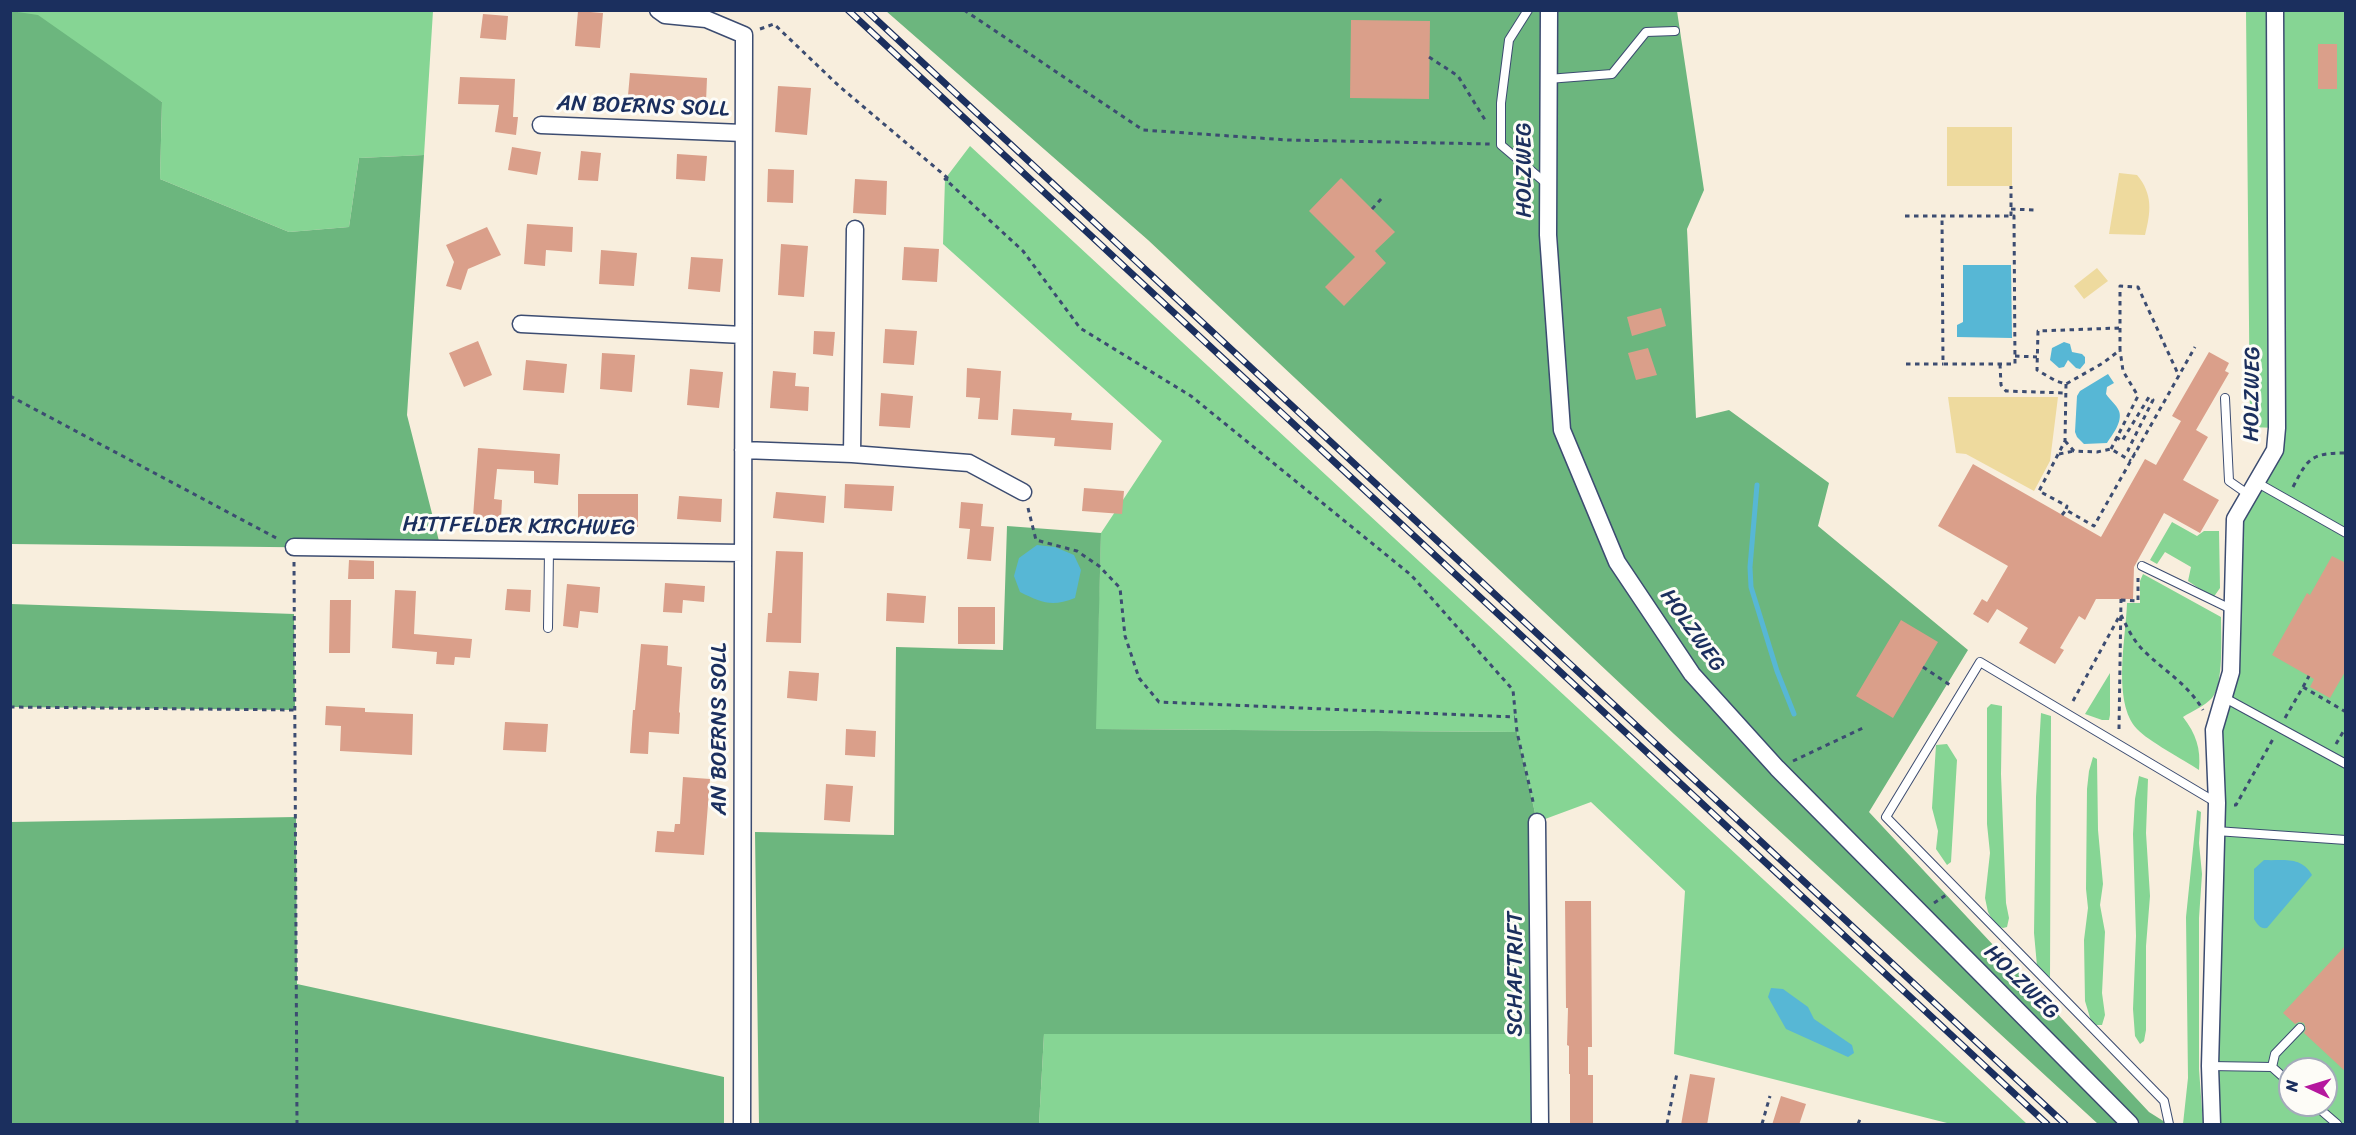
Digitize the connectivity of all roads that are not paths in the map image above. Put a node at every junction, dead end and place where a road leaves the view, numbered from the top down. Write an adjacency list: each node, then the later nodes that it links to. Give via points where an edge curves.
1 (658, 10): 8 (street, AN BOERNS SOLL, via 665,15 706,19 744,35)
2 (1528, 10): 9 (lane, via 1509,40 1501,103 1501,145)
3 (1549, 10): 6 (street, HOLZWEG)
4 (2275, 10): 16 (street, HOLZWEG, via 2276,450)
5 (1675, 31): 6 (lane, via 1646,32 1612,74)
6 (1548, 79): 9 (street, HOLZWEG)
7 (541, 125): 8 (street, AN BOERNS SOLL)
8 (744, 134): 12 (street, AN BOERNS SOLL)
9 (1547, 184): 37 (street, HOLZWEG, via 1562,430 1617,562 1692,674 1778,768)
10 (855, 229): 15 (street)
11 (521, 324): 12 (street)
12 (743, 334): 14 (street, AN BOERNS SOLL)
13 (2225, 398): 16 (lane, via 2229,481)
14 (743, 450): 15 (street); 21 (street, AN BOERNS SOLL)
15 (852, 454): 17 (street, via 969,464)
16 (2253, 489): 18 (lane, via 2287,499); 23 (street, HOLZWEG, via 2235,519)
17 (1023, 492)
18 (2346, 532)
19 (294, 547): 20 (street, HITTFELDER KIRCHWEG)
20 (549, 550): 21 (street, HITTFELDER KIRCHWEG); 24 (lane)
21 (743, 553): 35 (street, AN BOERNS SOLL)
22 (2142, 566): 23 (lane)
23 (2233, 610): 25 (street, HOLZWEG, via 2232,672)
24 (548, 627)
25 (2225, 698): 26 (lane); 27 (street, HOLZWEG, via 2214,730)
26 (2346, 764)
27 (2217, 803): 29 (street, HOLZWEG); 38 (lane, via 1980,662 1886,816 2164,1101)
28 (1537, 822): 36 (street, SCHAFTRIFT)
29 (2216, 831): 30 (lane); 32 (street, HOLZWEG)
30 (2346, 840)
31 (2300, 1028): 33 (lane, via 2276,1054)
32 (2210, 1066): 33 (lane); 39 (street, HOLZWEG)
33 (2272, 1066): 34 (lane)
34 (2278, 1072)
35 (742, 1125)
36 (1540, 1125)
37 (2130, 1125)
38 (2169, 1125)
39 (2212, 1125)

